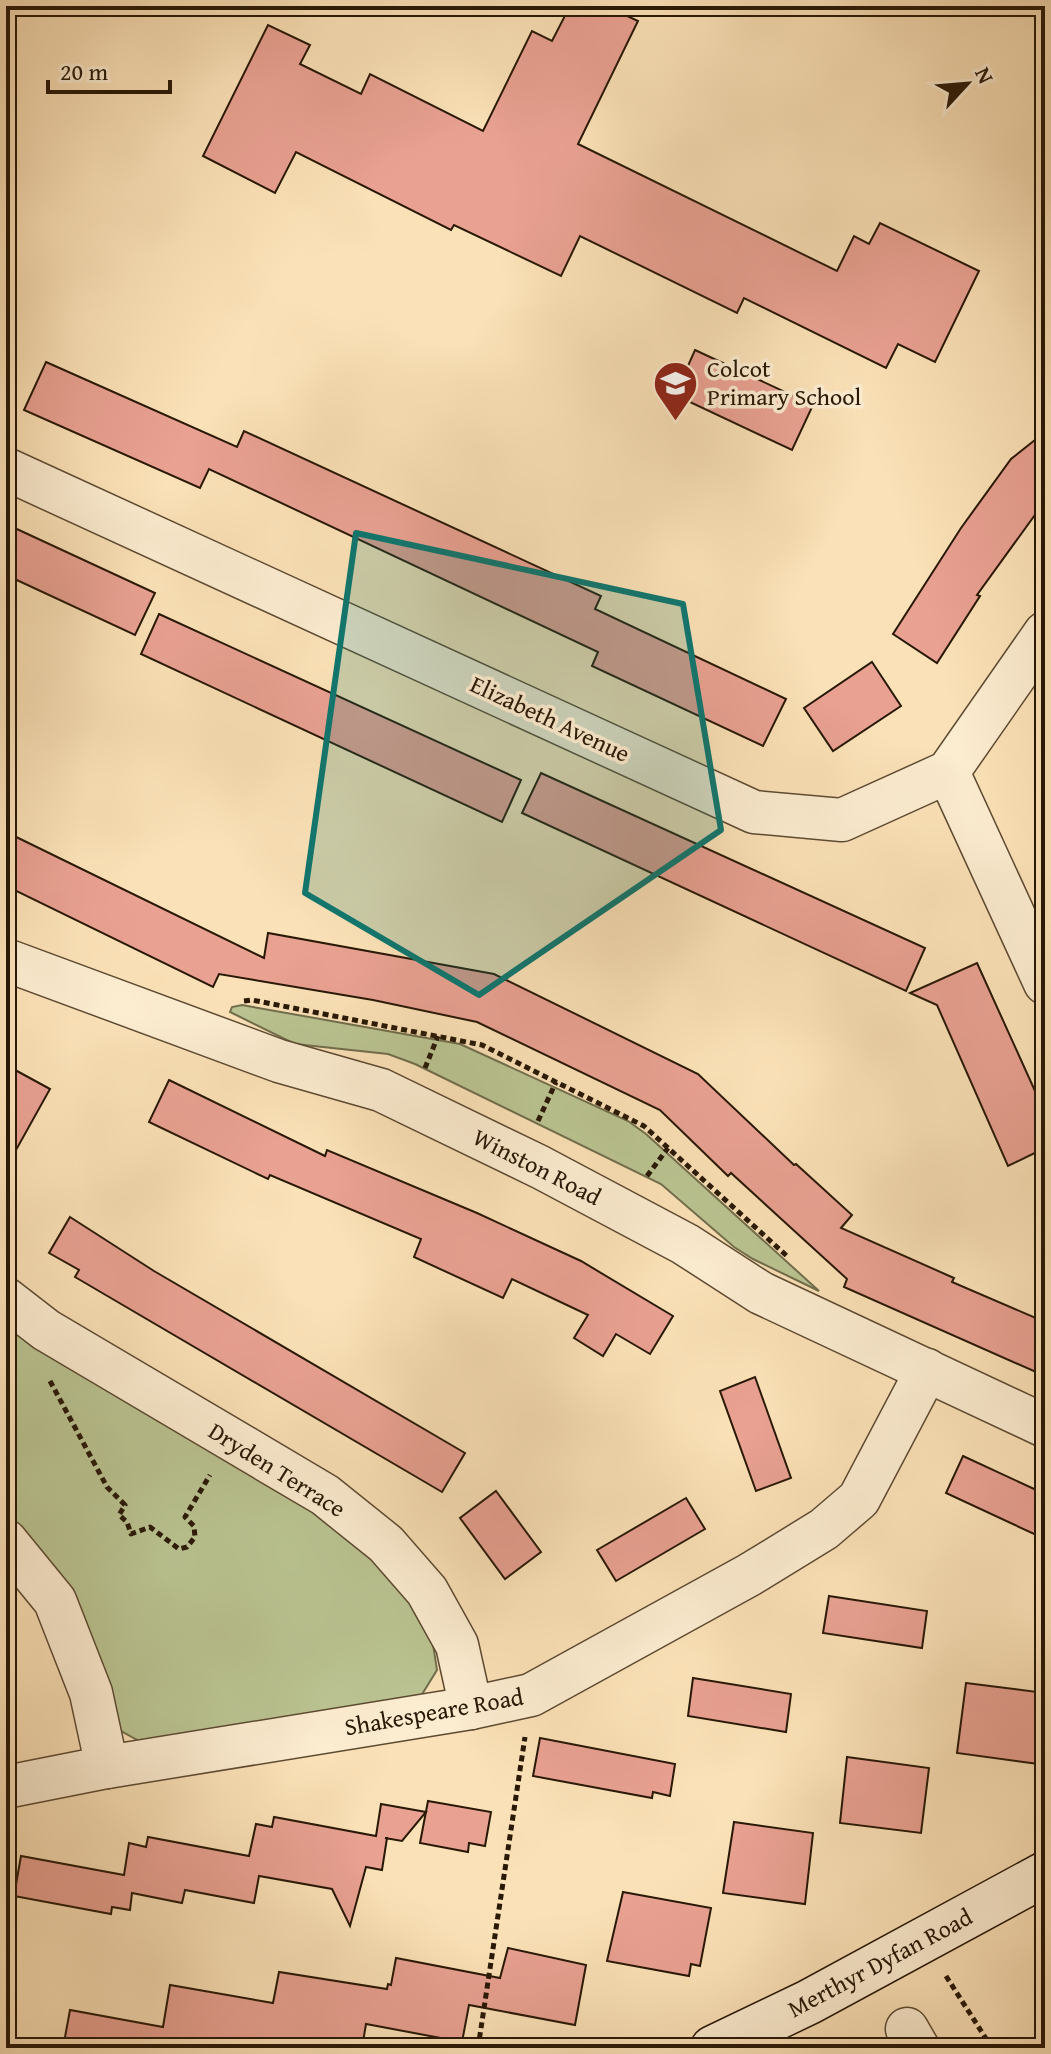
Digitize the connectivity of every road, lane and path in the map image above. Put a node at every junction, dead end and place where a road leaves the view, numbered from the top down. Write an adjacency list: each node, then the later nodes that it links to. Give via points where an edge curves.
1 (6, 469): 3 (street, Elizabeth Avenue, via 754,812 842,820)
2 (1045, 633): 3 (street)
3 (948, 772): 5 (street)
4 (6, 960): 6 (street, Winston Road)
5 (1045, 983)
6 (197, 1030): 7 (path, via 228,1004 252,1000 482,1045 644,1126); 10 (street, Winston Road, via 279,1061 381,1090 685,1244 761,1293)
7 (792, 1261)
8 (6, 1299): 9 (street, Dryden Terrace)
9 (46, 1330): 12 (street, Dryden Terrace); 12 (path, via 32,1351 107,1487 125,1505 119,1515 131,1534 150,1527 179,1549 187,1547 195,1537 194,1526 185,1517)
10 (927, 1370): 11 (street, Winston Road); 14 (street, Shakespeare Road, via 859,1499 824,1529)
11 (1045, 1426)
12 (230, 1439): 15 (street, Dryden Terrace, via 325,1495 386,1544 427,1591 457,1645)
13 (6, 1541): 16 (street, via 55,1601 91,1693)
14 (531, 1695): 15 (street, Shakespeare Road); 20 (path)
15 (471, 1708): 16 (street, Shakespeare Road)
16 (107, 1767): 17 (street, Shakespeare Road)
17 (6, 1787)
18 (1045, 1874): 19 (street, Merthyr Dyfan Road)
19 (924, 1941): 21 (street, Merthyr Dyfan Road); 22 (path)
20 (478, 2048)
21 (713, 2048)
22 (992, 2048)

